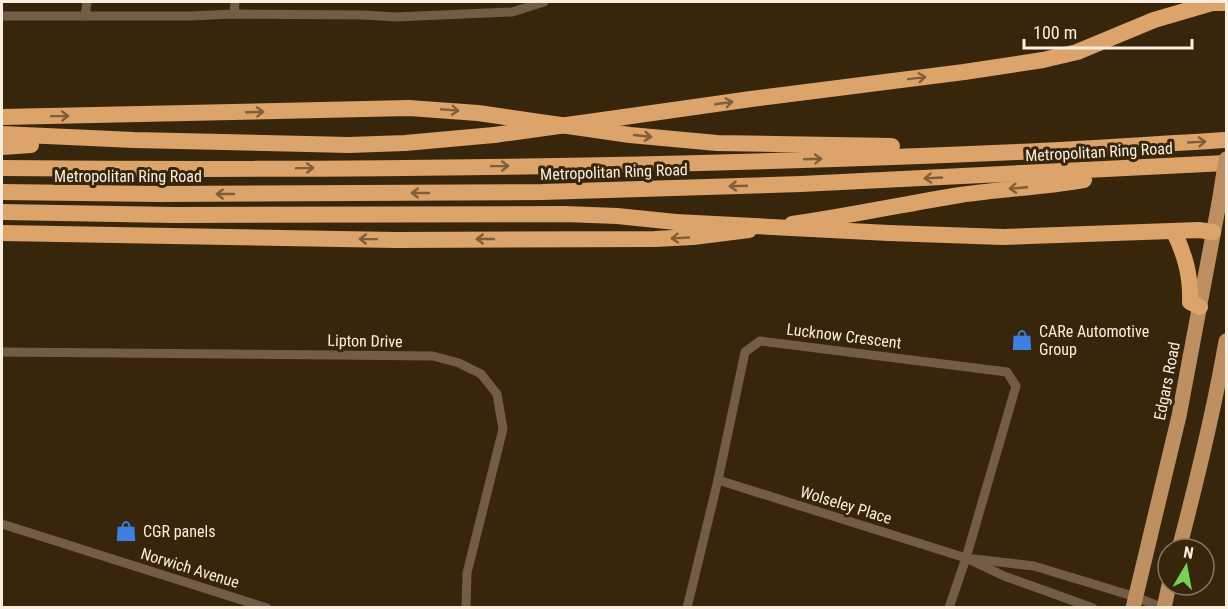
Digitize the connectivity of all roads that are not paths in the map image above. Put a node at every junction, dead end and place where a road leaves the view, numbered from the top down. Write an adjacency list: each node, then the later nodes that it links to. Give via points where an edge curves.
1 (87, 2): 8 (street)
2 (235, 2): 6 (street)
3 (544, 2): 6 (street, via 512,12 408,16)
4 (1183, 2): 9 (highway)
5 (1227, 3): 9 (highway, via 1212,3)
6 (234, 14): 8 (street)
7 (2, 16): 8 (street)
8 (85, 16)
9 (1154, 20): 12 (highway, one-way to 9, bridge, via 349,145 494,135 1043,60 1077,52)
10 (2, 117): 15 (highway, one-way to 15, via 409,108 717,143)
11 (2, 134): 12 (highway)
12 (134, 140): 14 (highway)
13 (1227, 140): 15 (highway, Metropolitan Ring Road, one-way to 13)
14 (2, 147)
15 (1017, 152): 18 (highway, Metropolitan Ring Road, one-way to 15, via 544,166)
16 (1227, 161): 17 (highway, Metropolitan Ring Road); 25 (main road, Edgars Road, bridge, via 1219,203)
17 (1159, 167): 19 (highway, Metropolitan Ring Road, one-way to 19, via 542,192); 24 (highway, one-way to 24, via 891,206 822,220 655,240)
18 (2, 168)
19 (2, 192)
20 (2, 212): 21 (highway, via 564,214)
21 (676, 222): 22 (highway); 23 (highway, bridge, via 1003,237)
22 (2, 224)
23 (1174, 232): 25 (highway, via 1201,230); 26 (highway, via 1189,275 1190,302)
24 (2, 233)
25 (1220, 234): 26 (main road, Edgars Road)
26 (1200, 307): 33 (main road, Edgars Road, via 1179,416)
27 (1227, 341): 31 (main road)
28 (2, 352): 35 (street, Lipton Drive, via 433,357 459,363 481,374 497,394 503,429 467,573)
29 (718, 480): 32 (street, Wolseley Place); 32 (street, Lucknow Crescent, via 745,352 760,341 1007,372 1016,386); 36 (street, Lucknow Crescent)
30 (2, 524): 34 (street, Norwich Avenue)
31 (1182, 537)
32 (966, 558): 33 (street, Wolseley Place, via 1034,566); 37 (street); 38 (street, Wolseley Place)
33 (1134, 602): 39 (street, Wolseley Place)
34 (267, 608)
35 (466, 608)
36 (687, 608)
37 (949, 608)
38 (1093, 608)
39 (1163, 608)

